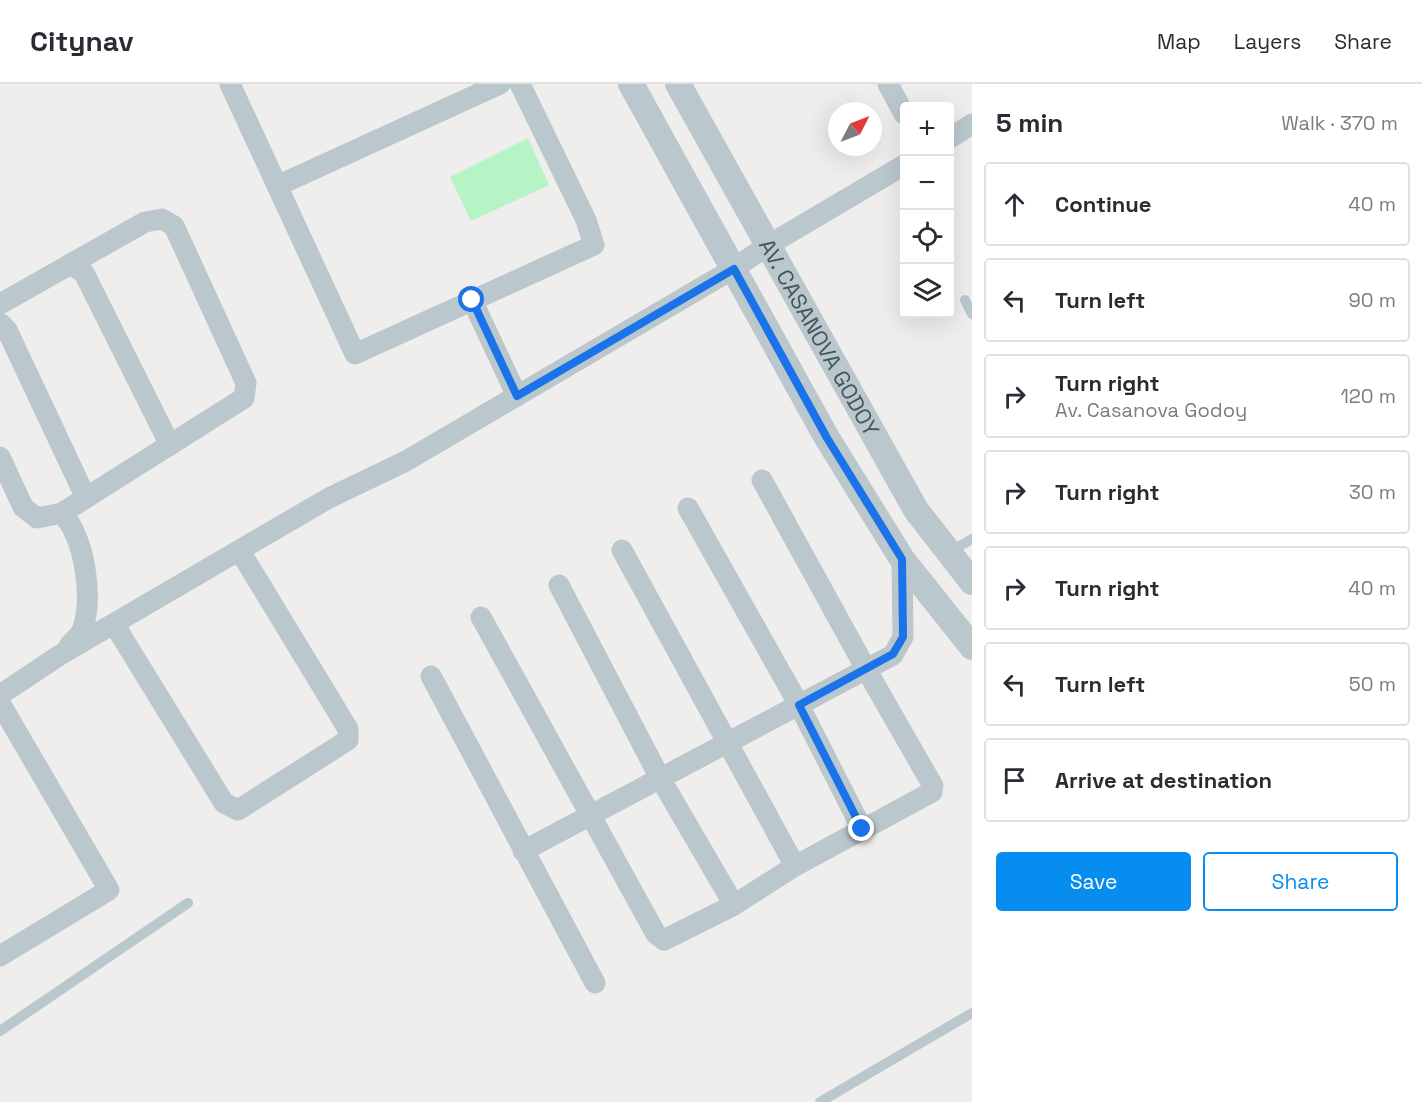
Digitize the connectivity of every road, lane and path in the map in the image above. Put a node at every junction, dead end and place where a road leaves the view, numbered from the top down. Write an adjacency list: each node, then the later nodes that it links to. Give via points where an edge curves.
1 (230, 84): 11 (street)
2 (500, 84): 11 (street)
3 (520, 84): 15 (street, via 586,220 594,245)
4 (631, 84): 14 (street, AV. CASANOVA GODOY)
5 (678, 84): 12 (street, AV. CASANOVA GODOY)
6 (888, 84): 7 (street)
7 (900, 106)
8 (972, 124): 9 (street)
9 (954, 135)
10 (900, 167): 12 (street)
11 (277, 186): 15 (street, via 355,354)
12 (767, 246): 14 (street); 30 (street, AV. CASANOVA GODOY, via 916,510)
13 (70, 264): 17 (street); 21 (street, via 84,273); 21 (street, via 145,222 162,219 174,226 246,383 244,398)
14 (734, 269): 20 (street); 31 (street, AV. CASANOVA GODOY, via 827,438)
15 (472, 300): 20 (street)
16 (964, 300): 18 (lane)
17 (0, 304)
18 (972, 314)
19 (0, 323): 24 (street, via 7,330)
20 (517, 396): 29 (street)
21 (170, 445): 24 (street)
22 (0, 457): 26 (street, via 23,507 37,518)
23 (762, 480): 38 (street)
24 (86, 498): 26 (street)
25 (688, 508): 42 (street)
26 (62, 513): 37 (street, via 71,523 89,598 82,630)
27 (972, 539): 30 (lane)
28 (622, 550): 43 (street)
29 (238, 551): 35 (street); 35 (street, via 349,735 348,740 238,810 224,803)
30 (949, 552): 32 (street, AV. CASANOVA GODOY)
31 (902, 559): 36 (street, AV. CASANOVA GODOY); 38 (street, via 903,637 893,654)
32 (972, 582)
33 (559, 585): 44 (street)
34 (482, 617): 45 (street)
35 (114, 624): 37 (street)
36 (972, 647)
37 (60, 655): 40 (street)
38 (866, 669): 42 (street); 46 (street, via 933,786 932,792)
39 (431, 676): 47 (street)
40 (0, 695)
41 (0, 703): 51 (street, via 109,890)
42 (799, 705): 43 (street); 46 (street)
43 (727, 743): 44 (street); 48 (street)
44 (660, 778): 45 (street); 50 (street)
45 (591, 814): 47 (street); 50 (street, via 660,938 664,940)
46 (862, 829): 48 (street)
47 (524, 851): 52 (street)
48 (795, 866): 50 (street)
49 (188, 903): 54 (lane)
50 (734, 905)
51 (0, 956)
52 (595, 983)
53 (972, 1013): 55 (lane)
54 (0, 1031)
55 (820, 1102)

